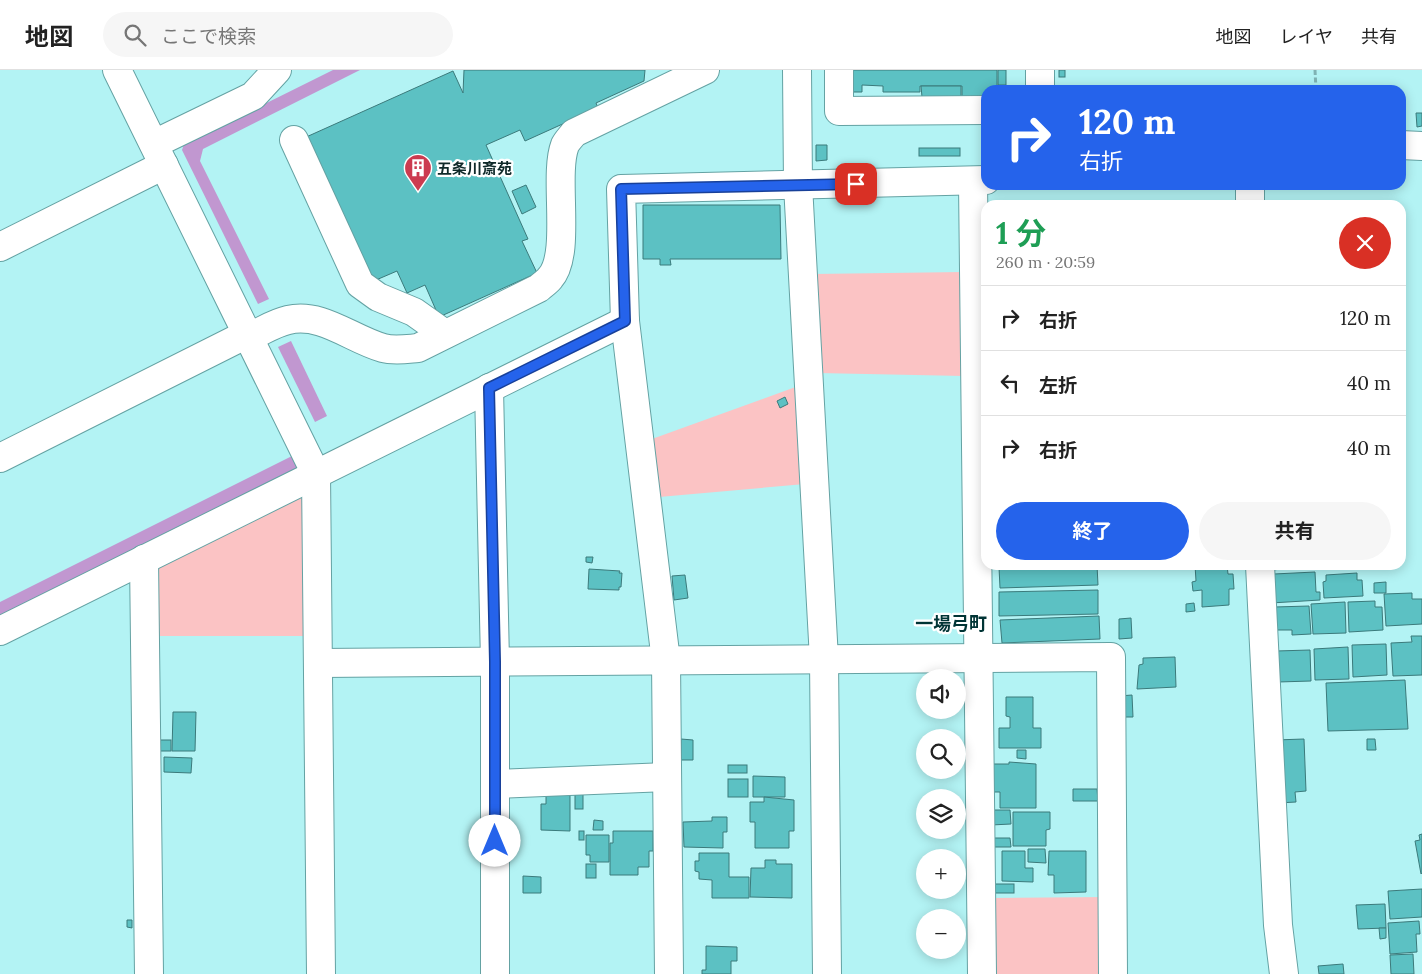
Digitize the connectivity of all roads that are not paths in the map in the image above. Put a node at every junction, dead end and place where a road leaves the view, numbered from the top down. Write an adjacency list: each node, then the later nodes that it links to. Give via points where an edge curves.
1 (117, 70): 13 (street)
2 (277, 70): 13 (street, via 253,96)
3 (705, 70): 7 (street)
4 (797, 70): 15 (street)
5 (838, 70): 9 (street, via 839,111)
6 (1040, 70): 8 (street)
7 (675, 77): 18 (street, via 574,133 565,145 558,263 552,277 539,288)
8 (1040, 85)
9 (981, 110)
10 (294, 140): 18 (street, via 360,284 378,297 414,312)
11 (1406, 144): 12 (street)
12 (1422, 146)
13 (159, 155): 16 (street); 19 (street)
14 (980, 181): 15 (street); 26 (street)
15 (798, 185): 17 (street, via 621,189); 27 (street)
16 (0, 247)
17 (625, 321): 20 (street); 28 (street)
18 (445, 334): 19 (street, via 418,348 400,350 383,348 317,320 302,318 286,320)
19 (248, 336): 21 (street); 22 (street)
20 (489, 388): 22 (street); 29 (street)
21 (0, 458)
22 (316, 474): 23 (street); 30 (street)
23 (144, 559): 25 (street); 33 (street)
24 (1260, 570): 40 (street, via 1278,926)
25 (0, 631)
26 (979, 658): 27 (street); 38 (street); 39 (street, via 1111,657)
27 (824, 659): 28 (street); 37 (street)
28 (666, 661): 29 (street); 31 (street)
29 (495, 662): 30 (street); 32 (street)
30 (319, 663): 34 (street)
31 (667, 777): 32 (street); 36 (street)
32 (495, 784): 35 (street)
33 (149, 974)
34 (322, 974)
35 (495, 974)
36 (669, 974)
37 (827, 974)
38 (982, 974)
39 (1113, 974)
40 (1284, 974)

